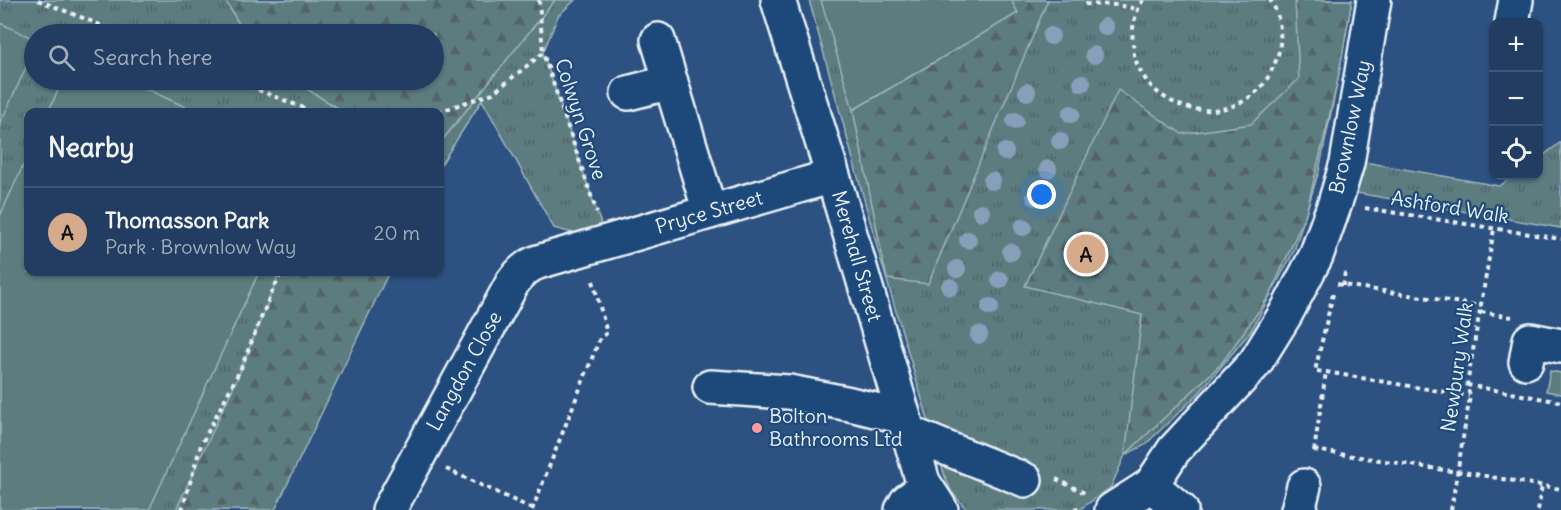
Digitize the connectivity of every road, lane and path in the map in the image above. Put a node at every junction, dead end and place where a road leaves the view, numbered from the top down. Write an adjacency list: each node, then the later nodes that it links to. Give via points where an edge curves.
1 (38, 0): 9 (path)
2 (539, 0): 11 (path)
3 (778, 0): 17 (street, Merehall Street)
4 (1143, 0): 8 (path)
5 (1270, 0): 8 (path, via 1280,27 1279,51 1270,74 1255,93 1234,106 1210,111 1185,108 1170,101 1146,80 1135,58 1132,33)
6 (1374, 0): 18 (street, Brownlow Way, via 1347,163)
7 (1085, 4): 8 (path)
8 (1137, 9)
9 (98, 24)
10 (658, 40): 12 (street)
11 (543, 53): 16 (path, Colwyn Grove, via 493,93); 22 (path, Colwyn Grove)
12 (670, 82): 14 (street); 19 (street)
13 (258, 90): 15 (path)
14 (628, 93)
15 (304, 108)
16 (444, 110)
17 (833, 176): 19 (street, Pryce Street); 32 (street, Merehall Street)
18 (1335, 203): 20 (path, Ashford Walk); 37 (street, Brownlow Way, via 1316,256 1255,363 1174,450)
19 (710, 212): 22 (street, Pryce Street)
20 (1494, 229): 21 (path, Ashford Walk); 24 (path, Newbury Walk)
21 (1561, 239)
22 (577, 244): 34 (street, Langdon Close, via 528,266 513,282); 43 (path, Colwyn Grove, via 607,333 600,338)
23 (280, 276): 44 (path, via 241,368 201,445)
24 (1481, 306): 27 (path, via 1336,284 1315,371); 28 (path, Newbury Walk)
25 (1561, 346): 26 (street, via 1530,340)
26 (1526, 362)
27 (1326, 372): 30 (path); 33 (path)
28 (1467, 385): 30 (path, Newbury Walk); 31 (path)
29 (710, 387): 32 (street, via 789,392 850,404)
30 (1470, 396): 35 (path, Newbury Walk)
31 (1561, 402)
32 (906, 425): 36 (street); 41 (street, Merehall Street, via 923,482)
33 (1314, 450): 35 (path); 40 (path)
34 (418, 456): 43 (path); 45 (street, Langdon Close)
35 (1457, 472): 38 (path); 49 (path, Newbury Walk)
36 (1025, 480): 42 (path, via 1057,479 1087,495)
37 (1151, 485): 42 (street); 48 (street)
38 (1542, 485): 39 (path); 50 (path)
39 (1561, 489)
40 (1301, 498)
41 (933, 499): 46 (street, via 907,501)
42 (1095, 504): 47 (path)
43 (533, 509)
44 (182, 510)
45 (389, 510)
46 (902, 510)
47 (1074, 510)
48 (1181, 510)
49 (1451, 510)
50 (1538, 510)

